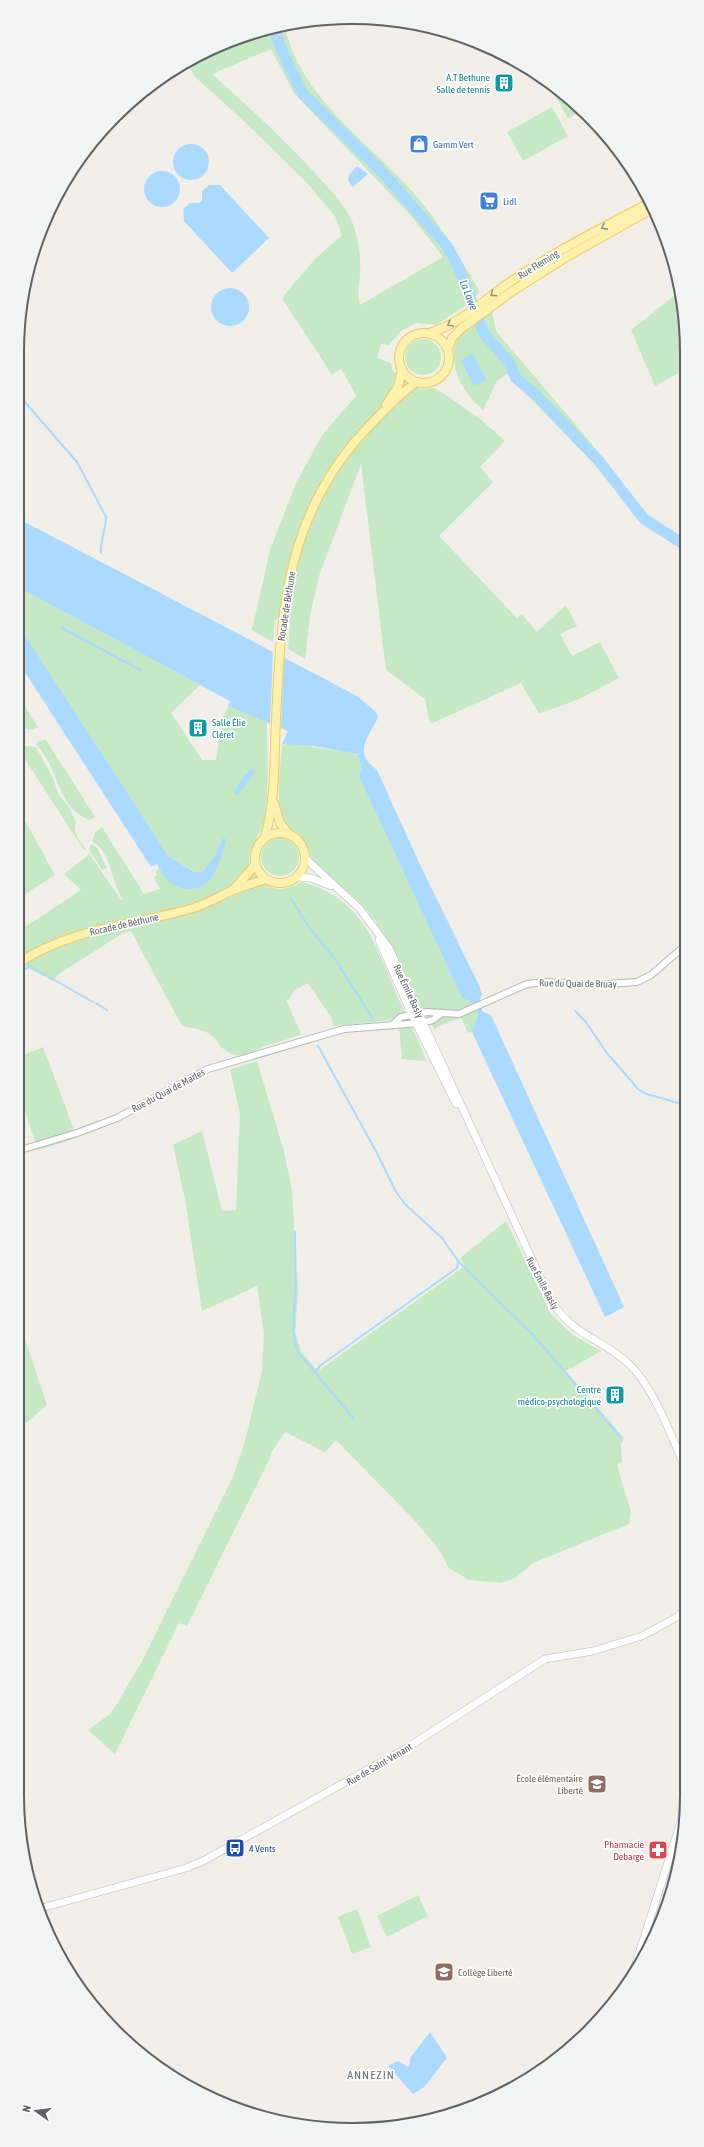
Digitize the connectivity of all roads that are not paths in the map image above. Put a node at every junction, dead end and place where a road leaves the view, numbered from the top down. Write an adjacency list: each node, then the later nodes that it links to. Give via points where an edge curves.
1 (645, 205): 3 (main road, Rue Fleming, one-way to 3, via 565,247 515,278)
2 (648, 211): 3 (main road, Rue Fleming)
3 (484, 306): 4 (main road, Rue Fleming)
4 (470, 316): 5 (main road, Rue Fleming, one-way to 5); 6 (main road, Rue Fleming, via 452,338)
5 (429, 333): 6 (main road, via 441,339); 7 (main road, via 418,333 405,342 399,354)
6 (448, 349): 8 (main road, via 449,361 443,375 429,383)
7 (402, 369): 8 (main road); 9 (main road, Rocade de Béthune, via 398,387)
8 (417, 382): 9 (main road, Rocade de Béthune)
9 (381, 414): 10 (main road, Rocade de Béthune, via 347,450 317,498 292,565 282,620)
10 (273, 800): 11 (main road, Rocade de Béthune, via 280,823); 12 (main road, Rocade de Béthune)
11 (288, 833): 12 (main road); 13 (main road, via 299,840)
12 (265, 837): 14 (main road, via 256,851)
13 (306, 859): 15 (main road); 17 (main road, Rue Émile Basly)
14 (256, 864): 16 (main road); 18 (main road, Rocade de Béthune)
15 (298, 877): 16 (main road, via 286,883); 17 (main road, via 318,880)
16 (266, 879): 18 (main road, Rocade de Béthune)
17 (337, 888): 19 (main road, Rue Émile Basly)
18 (232, 890): 21 (main road, Rocade de Béthune, via 206,904 113,925 65,940)
19 (372, 923): 23 (main road, Rue Émile Basly, via 391,970); 23 (main road, Rue Émile Basly, via 389,948)
20 (680, 950): 22 (street, Rue du Quai de Bruay, via 651,975 637,982 592,985 538,982 526,984 459,1014)
21 (24, 960)
22 (442, 1013): 23 (street, via 433,1020); 23 (street, Rue du Quai de Bruay, via 427,1012)
23 (418, 1019): 24 (street); 24 (street, via 401,1017); 25 (main road, Rue Émile Basly, via 456,1106); 25 (main road, Rue Émile Basly, via 433,1042)
24 (392, 1025): 26 (street, Rue du Quai de Marles, via 344,1029 208,1069 117,1118)
25 (470, 1128): 27 (main road, Rue Émile Basly, via 551,1302 571,1325 621,1357 638,1375 653,1397)
26 (24, 1149)
27 (680, 1458)
28 (680, 1615): 30 (main road, Rue de Saint-Venant, via 642,1636 593,1651 545,1660 405,1749 204,1861)
29 (678, 1832): 31 (main road)
30 (44, 1907)
31 (639, 1953)

